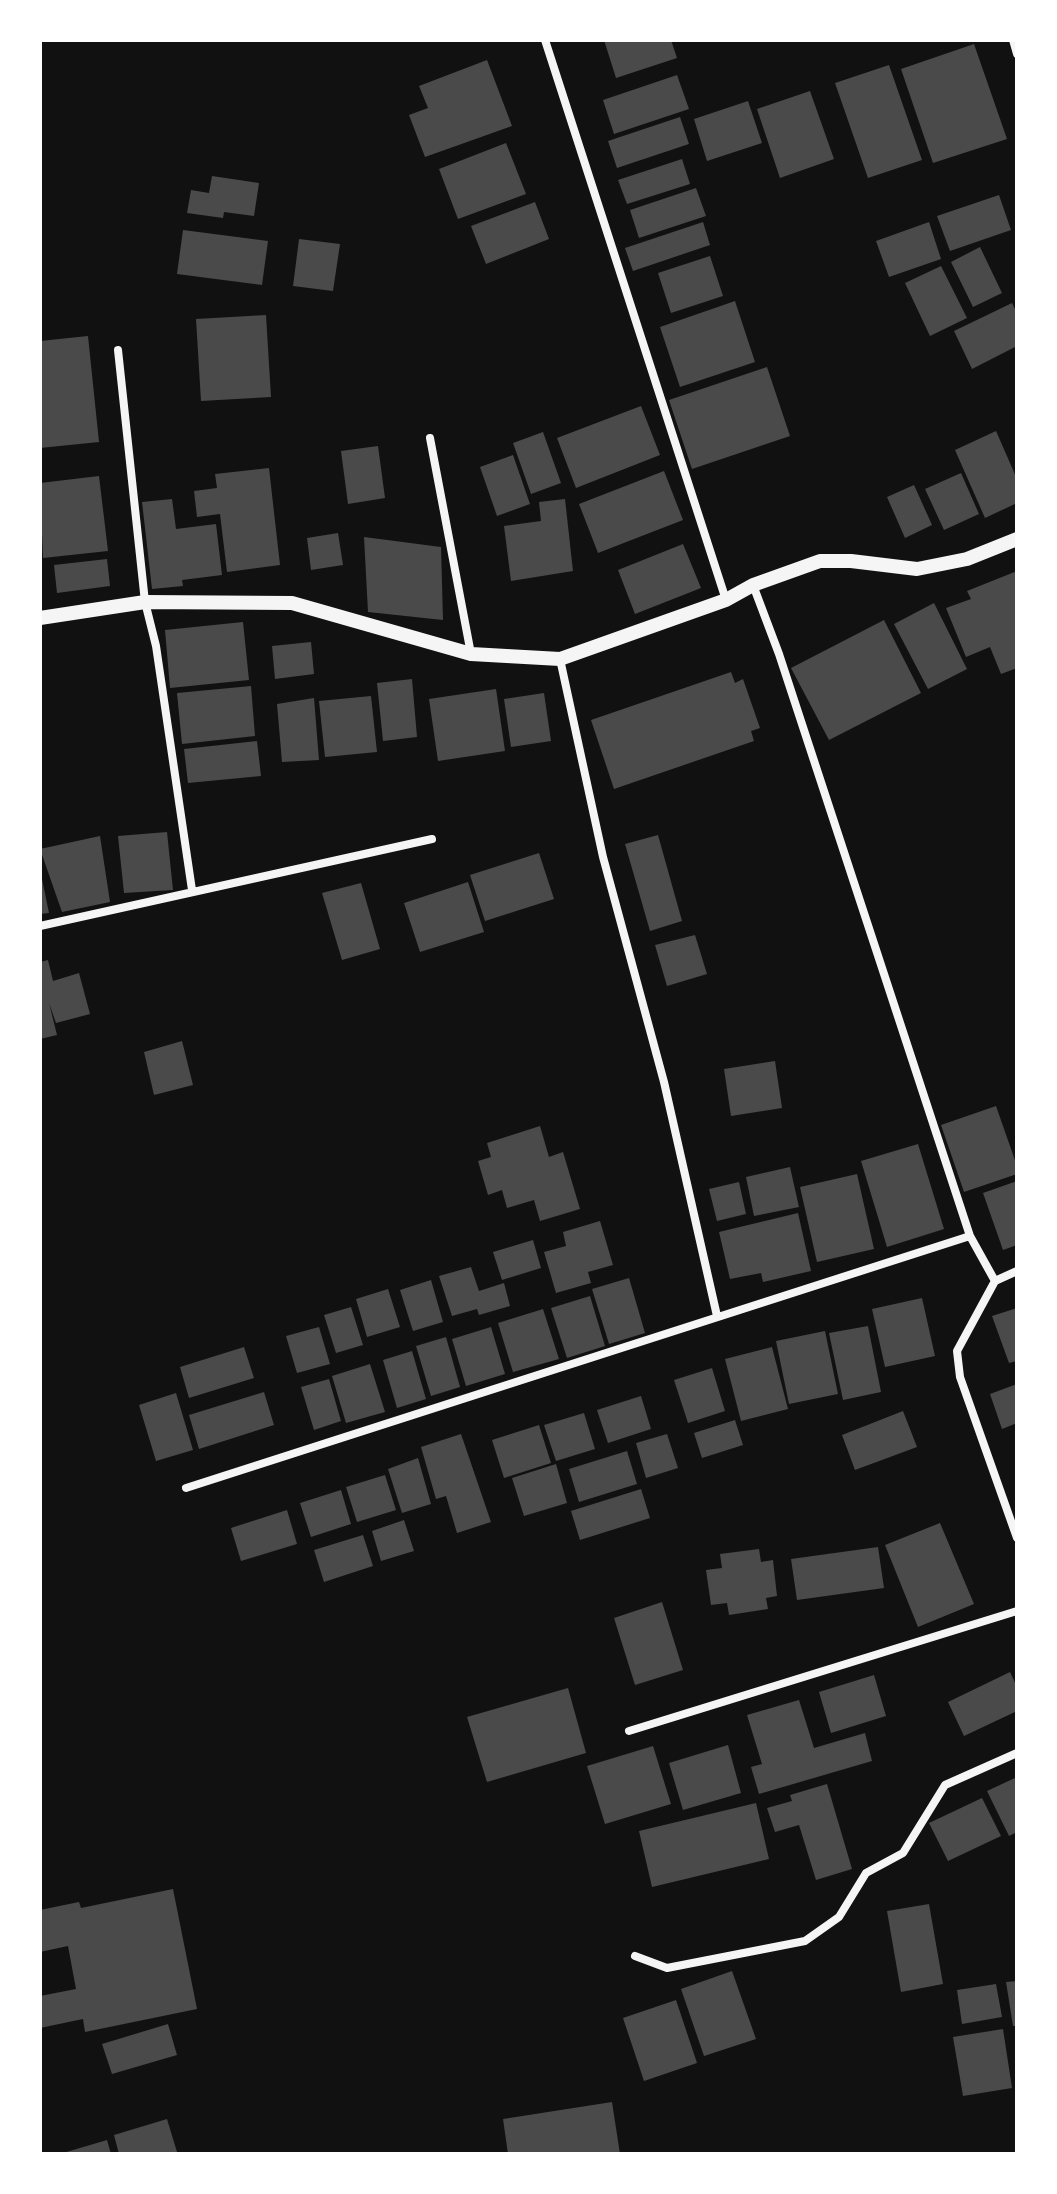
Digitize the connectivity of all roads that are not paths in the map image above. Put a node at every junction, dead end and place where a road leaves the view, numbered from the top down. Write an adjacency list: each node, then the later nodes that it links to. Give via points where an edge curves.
1 (545, 40): 8 (street)
2 (1013, 40): 3 (street)
3 (1017, 54)
4 (118, 350): 9 (street)
5 (430, 438): 11 (street)
6 (1017, 539): 7 (street, via 967,559 917,569 820,561)
7 (753, 585): 8 (street); 16 (street)
8 (726, 600): 12 (street)
9 (145, 602): 10 (street); 11 (street, via 292,603); 14 (street)
10 (40, 618)
11 (471, 654): 12 (street)
12 (560, 659): 19 (street, via 603,857 664,1082)
13 (432, 839): 14 (street)
14 (192, 890): 15 (street)
15 (40, 926)
16 (970, 1236): 18 (street); 19 (street)
17 (1017, 1271): 18 (street)
18 (995, 1281): 21 (street, via 957,1351 960,1377)
19 (717, 1316): 20 (street)
20 (186, 1488)
21 (1017, 1538)
22 (1017, 1611): 23 (street)
23 (629, 1731)
24 (1017, 1753): 25 (street, via 945,1785 903,1853 866,1873 839,1917 805,1941 667,1968)
25 (635, 1956)

